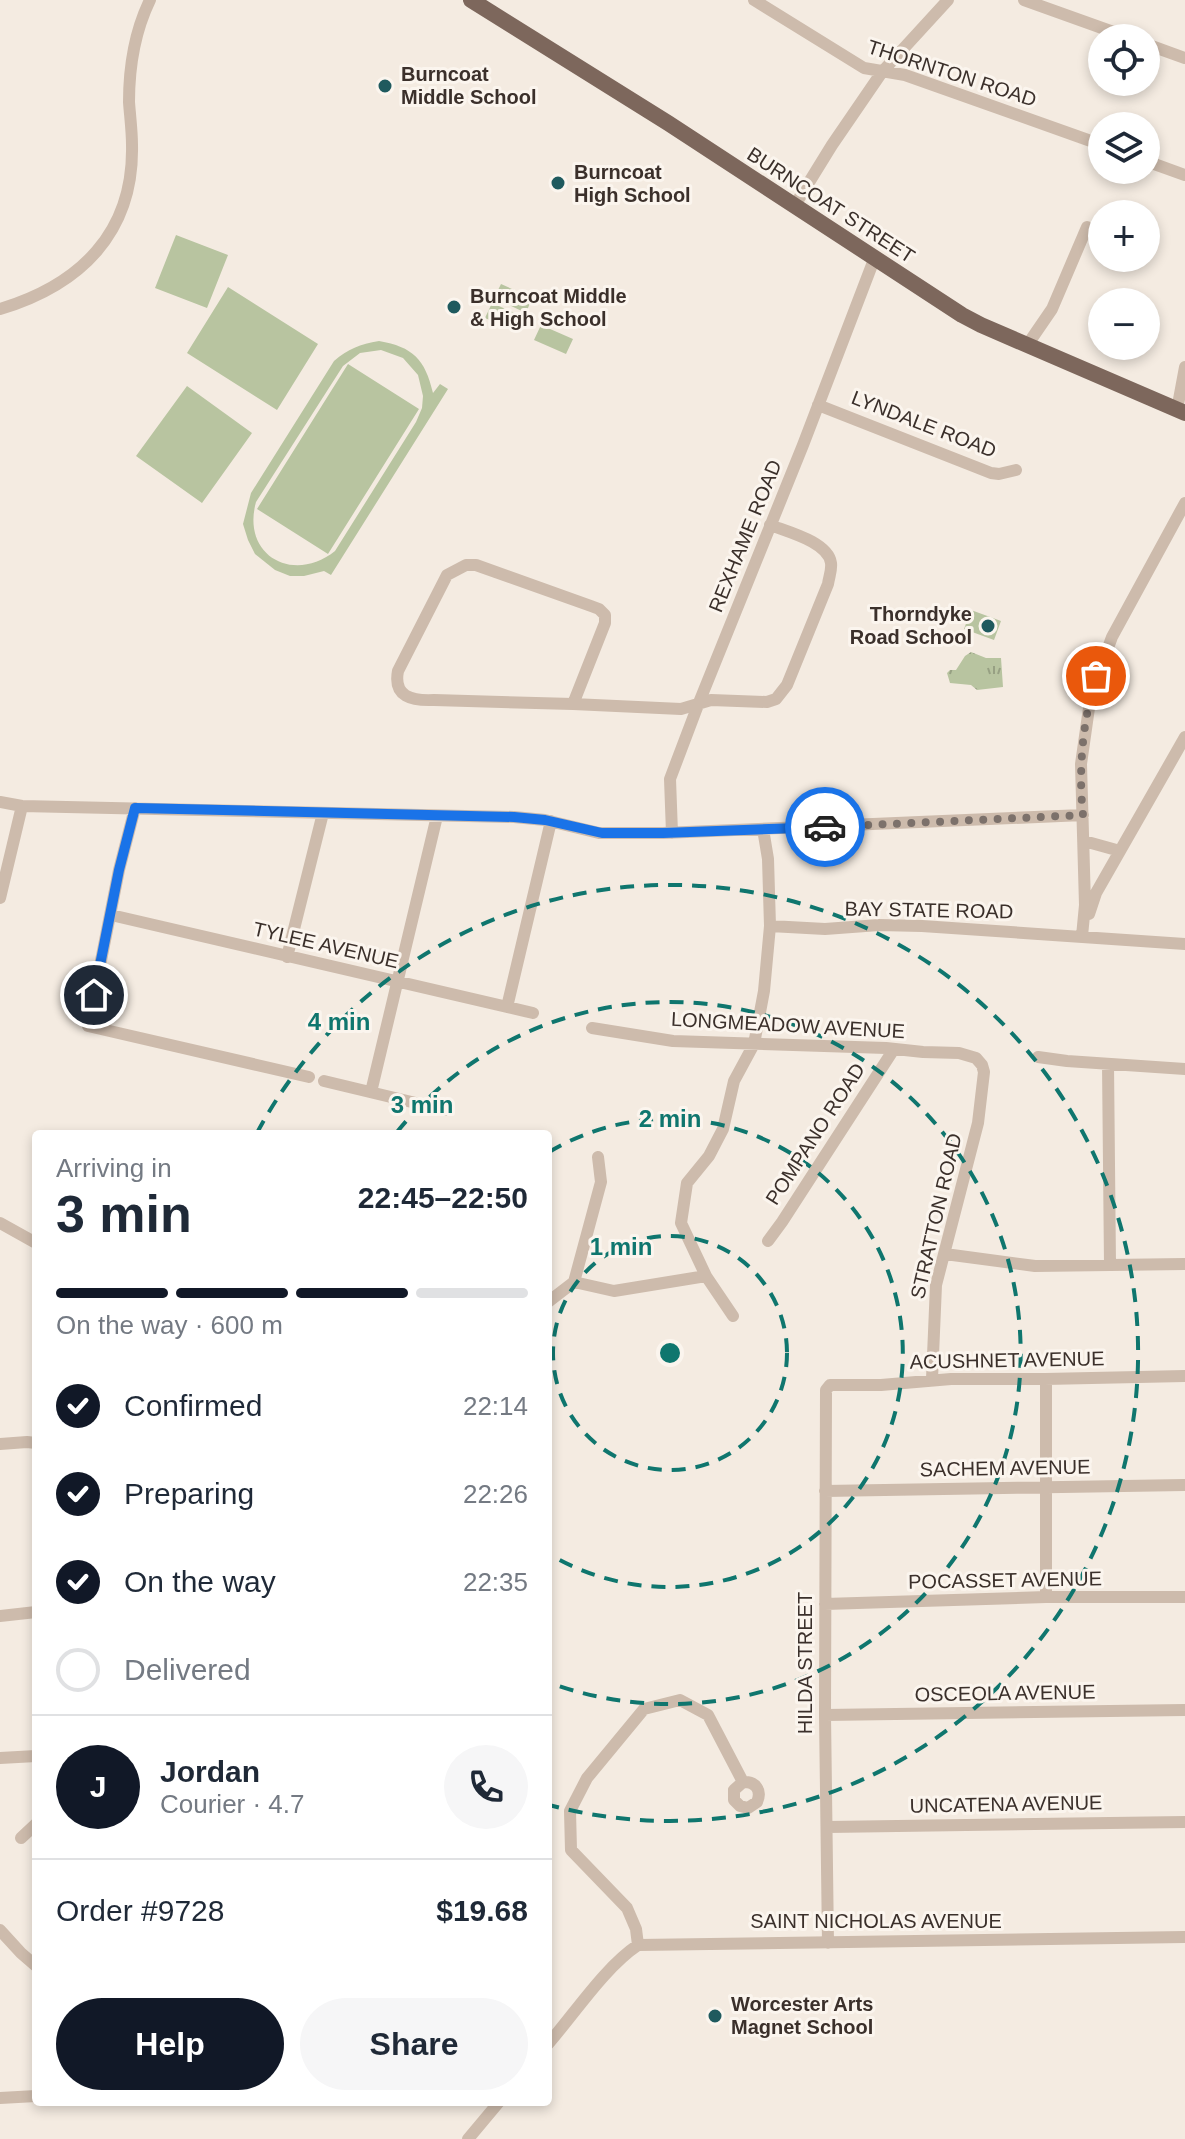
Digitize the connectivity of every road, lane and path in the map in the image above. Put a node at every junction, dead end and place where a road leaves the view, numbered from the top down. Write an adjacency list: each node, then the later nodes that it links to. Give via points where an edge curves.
1 (150, 0): 16 (street, via 133,52 132,162 116,221 101,247 70,277)
2 (471, 0): 13 (main road, BURNCOAT STREET)
3 (754, 0): 9 (street, THORNTON ROAD, via 864,68)
4 (948, 0): 9 (street)
5 (1024, 0): 6 (street)
6 (1091, 24)
7 (1160, 49): 8 (street)
8 (1185, 58)
9 (882, 72): 10 (street, THORNTON ROAD, via 905,75); 13 (street)
10 (1088, 140)
11 (1160, 166): 12 (street)
12 (1185, 175)
13 (795, 205): 15 (main road, BURNCOAT STREET)
14 (1087, 227): 17 (street, via 1052,309)
15 (875, 257): 17 (main road, BURNCOAT STREET, via 962,315); 19 (street, REXHAME ROAD)
16 (0, 309)
17 (1028, 344): 20 (main road, BURNCOAT STREET)
18 (1185, 367): 20 (street)
19 (818, 405): 21 (street, LYNDALE ROAD, via 991,473); 23 (street, REXHAME ROAD)
20 (1181, 411)
21 (1016, 470)
22 (1185, 503): 31 (street, via 1096,676 1081,764)
23 (770, 525): 25 (street, REXHAME ROAD); 25 (street, via 819,545 831,560 828,584 787,685 776,699)
24 (573, 704): 24 (street, via 425,700 398,689 398,671 447,575 476,565 605,615); 25 (street, via 681,709)
25 (698, 705): 35 (street, REXHAME ROAD, via 670,779)
26 (1185, 737): 37 (street)
27 (0, 802): 28 (street)
28 (22, 806): 29 (street); 38 (street)
29 (135, 808): 30 (street); 39 (street)
30 (323, 813): 32 (street); 43 (street)
31 (1083, 815): 34 (street); 36 (street)
32 (437, 816): 33 (street); 44 (street)
33 (551, 821): 35 (street, via 599,833); 45 (street)
34 (763, 829): 35 (street); 40 (street)
35 (672, 833)
36 (1084, 841): 37 (street); 41 (street)
37 (1120, 851): 41 (street, via 1096,893)
38 (0, 898)
39 (111, 915): 43 (street, TYLEE AVENUE); 54 (street, via 88,1026)
40 (770, 926): 41 (street, BAY STATE ROAD, via 922,926); 48 (street)
41 (1082, 936): 42 (street, BAY STATE ROAD)
42 (1185, 944)
43 (287, 957): 44 (street, TYLEE AVENUE)
44 (396, 981): 45 (street, TYLEE AVENUE); 56 (street)
45 (507, 1007): 46 (street, TYLEE AVENUE)
46 (533, 1013)
47 (592, 1028): 48 (street, LONGMEADOW AVENUE, via 673,1041)
48 (754, 1044): 49 (street, LONGMEADOW AVENUE); 65 (street, via 734,1081 723,1129 687,1183 681,1223)
49 (894, 1049): 51 (street, LONGMEADOW AVENUE, via 959,1053); 61 (street, POMPANO ROAD)
50 (1038, 1057): 52 (street)
51 (980, 1063): 62 (street, STRATTON ROAD, via 984,1072 978,1123)
52 (1108, 1064): 53 (street); 64 (street)
53 (1185, 1069)
54 (309, 1077)
55 (324, 1081): 56 (street)
56 (371, 1092): 57 (street)
57 (445, 1110)
58 (598, 1157): 66 (street, via 601,1182)
59 (0, 1223): 60 (street)
60 (32, 1241)
61 (768, 1241)
62 (945, 1254): 64 (street, via 1022,1265); 70 (street, STRATTON ROAD, via 935,1295)
63 (1185, 1264): 64 (street)
64 (1110, 1265)
65 (706, 1276): 66 (street, via 614,1291); 68 (street)
66 (574, 1282): 67 (street)
67 (552, 1299)
68 (733, 1316)
69 (1185, 1376): 71 (street, ACUSHNET AVENUE)
70 (932, 1379): 71 (street, ACUSHNET AVENUE); 72 (street, ACUSHNET AVENUE)
71 (1046, 1379): 76 (street)
72 (830, 1385): 77 (street, HILDA STREET, via 825,1401)
73 (32, 1443): 74 (street)
74 (0, 1444)
75 (1185, 1485): 76 (street, SACHEM AVENUE)
76 (1047, 1488): 77 (street, SACHEM AVENUE); 78 (street)
77 (825, 1491): 80 (street, HILDA STREET)
78 (1046, 1597): 79 (street, POCASSET AVENUE); 80 (street, POCASSET AVENUE)
79 (1185, 1597)
80 (825, 1604): 84 (street, HILDA STREET)
81 (32, 1612): 82 (street)
82 (0, 1616)
83 (1185, 1710): 84 (street, OSCEOLA AVENUE)
84 (825, 1715): 89 (street, HILDA STREET)
85 (32, 1756): 86 (street)
86 (0, 1758)
87 (743, 1782): 95 (street, via 708,1715 680,1700 644,1709 587,1778 570,1811 571,1850 627,1908)
88 (1185, 1822): 89 (street, UNCATENA AVENUE)
89 (828, 1827): 94 (street, HILDA STREET)
90 (32, 1828): 91 (street)
91 (21, 1838)
92 (0, 1930): 96 (street)
93 (1185, 1937): 94 (street, SAINT NICHOLAS AVENUE)
94 (828, 1943): 95 (street, SAINT NICHOLAS AVENUE)
95 (638, 1945): 97 (street)
96 (32, 1963)
97 (552, 2039)
98 (32, 2096): 99 (street)
99 (0, 2098)
100 (496, 2106): 101 (street)
101 (468, 2139)

